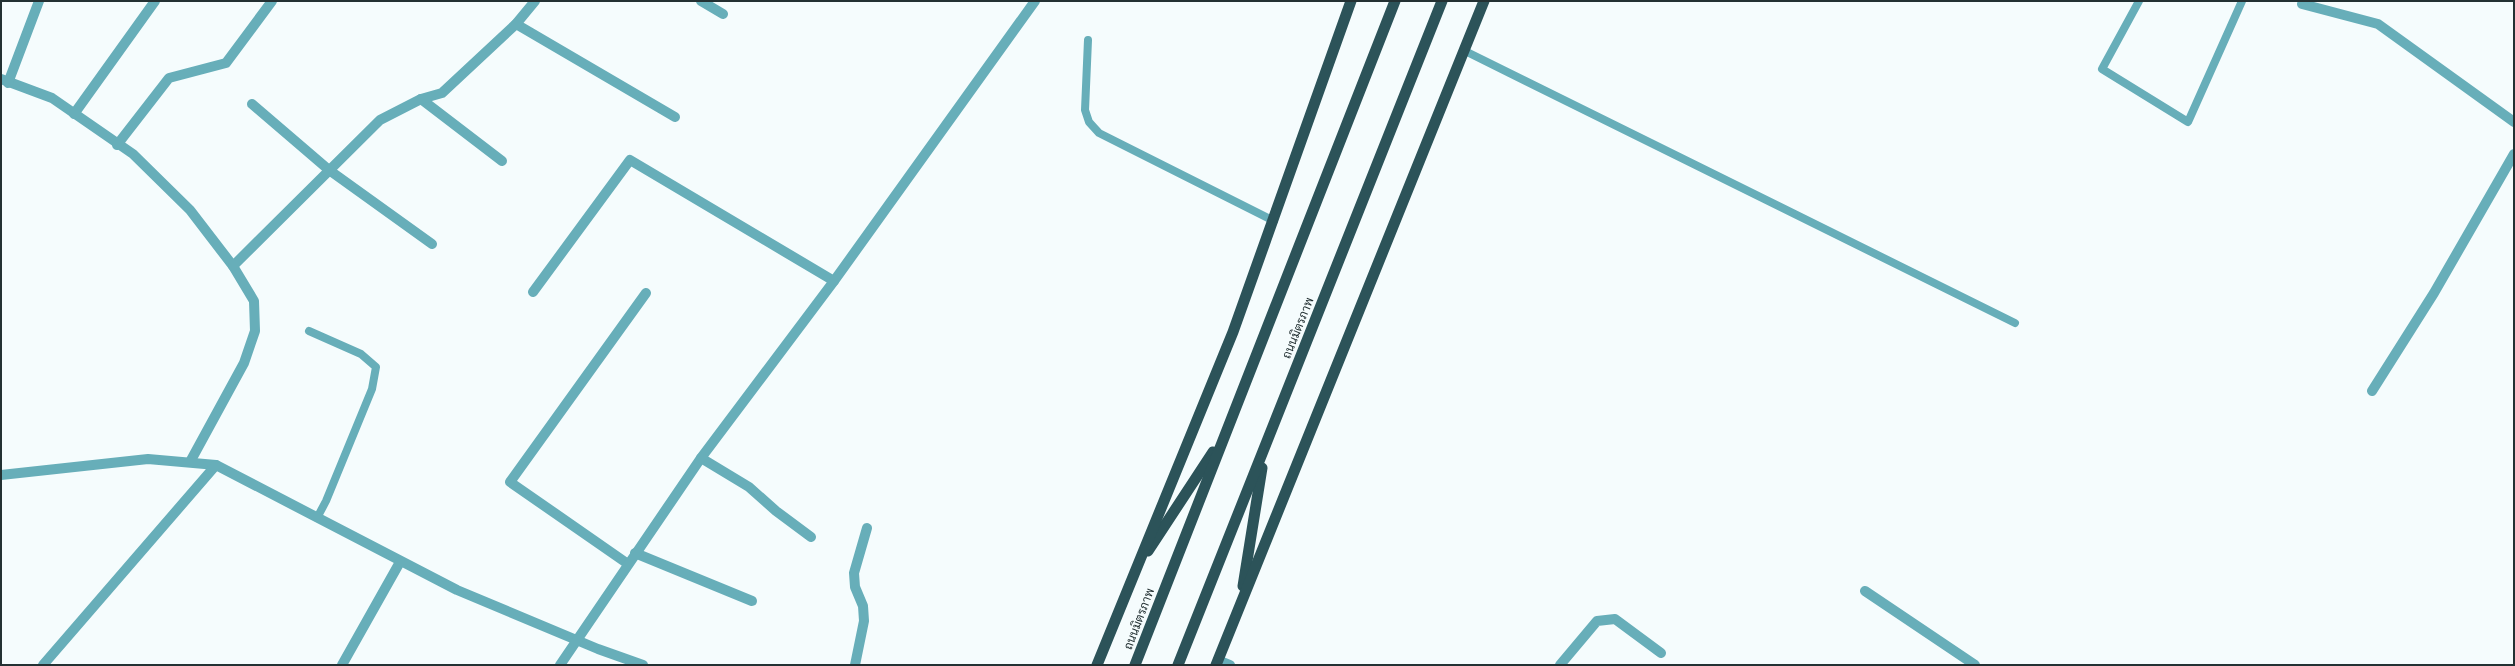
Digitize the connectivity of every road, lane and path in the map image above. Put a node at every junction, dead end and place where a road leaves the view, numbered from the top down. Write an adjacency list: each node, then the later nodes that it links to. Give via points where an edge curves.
1 (38, 1): 18 (street)
2 (155, 1): 21 (street)
3 (272, 1): 24 (street, via 226,63 169,78)
4 (535, 1): 15 (street)
5 (701, 1): 14 (street)
6 (1035, 1): 31 (street)
7 (1351, 1): 28 (highway, ถนนมิตรภาพ)
8 (1395, 1): 37 (highway, ถนนมิตรภาพ)
9 (1442, 1): 38 (highway, ถนนมิตรภาพ)
10 (1484, 1): 17 (highway)
11 (2139, 1): 12 (lane, via 2102,70 2188,122)
12 (2242, 1)
13 (2302, 4): 23 (street, via 2378,24)
14 (723, 14)
15 (516, 24): 19 (street, via 442,93); 22 (street)
16 (1088, 40): 28 (lane, via 1085,110 1089,122 1099,133)
17 (1465, 51): 34 (lane); 52 (highway)
18 (5, 81): 21 (street, via 52,98)
19 (421, 99): 26 (street); 27 (street, via 380,120)
20 (252, 104): 27 (street)
21 (74, 114): 24 (street)
22 (675, 117)
23 (2514, 122)
24 (117, 145): 30 (street, via 133,154 190,210)
25 (2514, 154): 36 (street, via 2434,293)
26 (502, 161)
27 (329, 170): 29 (street); 30 (street)
28 (1274, 221): 49 (highway, ถนนมิตรภาพ, via 1204,406)
29 (432, 244)
30 (233, 266): 40 (street, via 254,301 255,331 244,363)
31 (834, 280): 32 (street, via 630,160); 39 (street)
32 (533, 292)
33 (646, 293): 48 (street, via 510,482)
34 (2015, 324)
35 (309, 330): 43 (lane, via 361,354 376,367 372,389)
36 (2372, 392)
37 (1226, 431): 49 (highway); 62 (highway, ถนนมิตรภาพ)
38 (1265, 448): 52 (highway); 63 (highway, ถนนมิตรภาพ)
39 (701, 458): 45 (street, via 749,487); 46 (street)
40 (190, 462): 41 (street); 42 (street, via 148,459)
41 (216, 465): 43 (street); 56 (street)
42 (1, 475)
43 (317, 518): 47 (street)
44 (867, 528): 60 (street, via 854,573 855,587 863,606 864,621)
45 (811, 537)
46 (635, 553): 48 (street); 51 (street)
47 (400, 562): 53 (street, via 457,590); 57 (street)
48 (628, 564): 53 (street)
49 (1135, 572): 61 (highway, ถนนมิตรภาพ)
50 (1865, 591): 66 (street)
51 (752, 601)
52 (1240, 604): 55 (highway)
53 (578, 641): 58 (street); 59 (street)
54 (1661, 652): 65 (street, via 1615,619 1597,621)
55 (1217, 663): 64 (street)
56 (42, 665)
57 (342, 665)
58 (560, 665)
59 (643, 665)
60 (855, 665)
61 (1097, 665)
62 (1135, 665)
63 (1178, 665)
64 (1230, 665)
65 (1560, 665)
66 (1975, 665)

